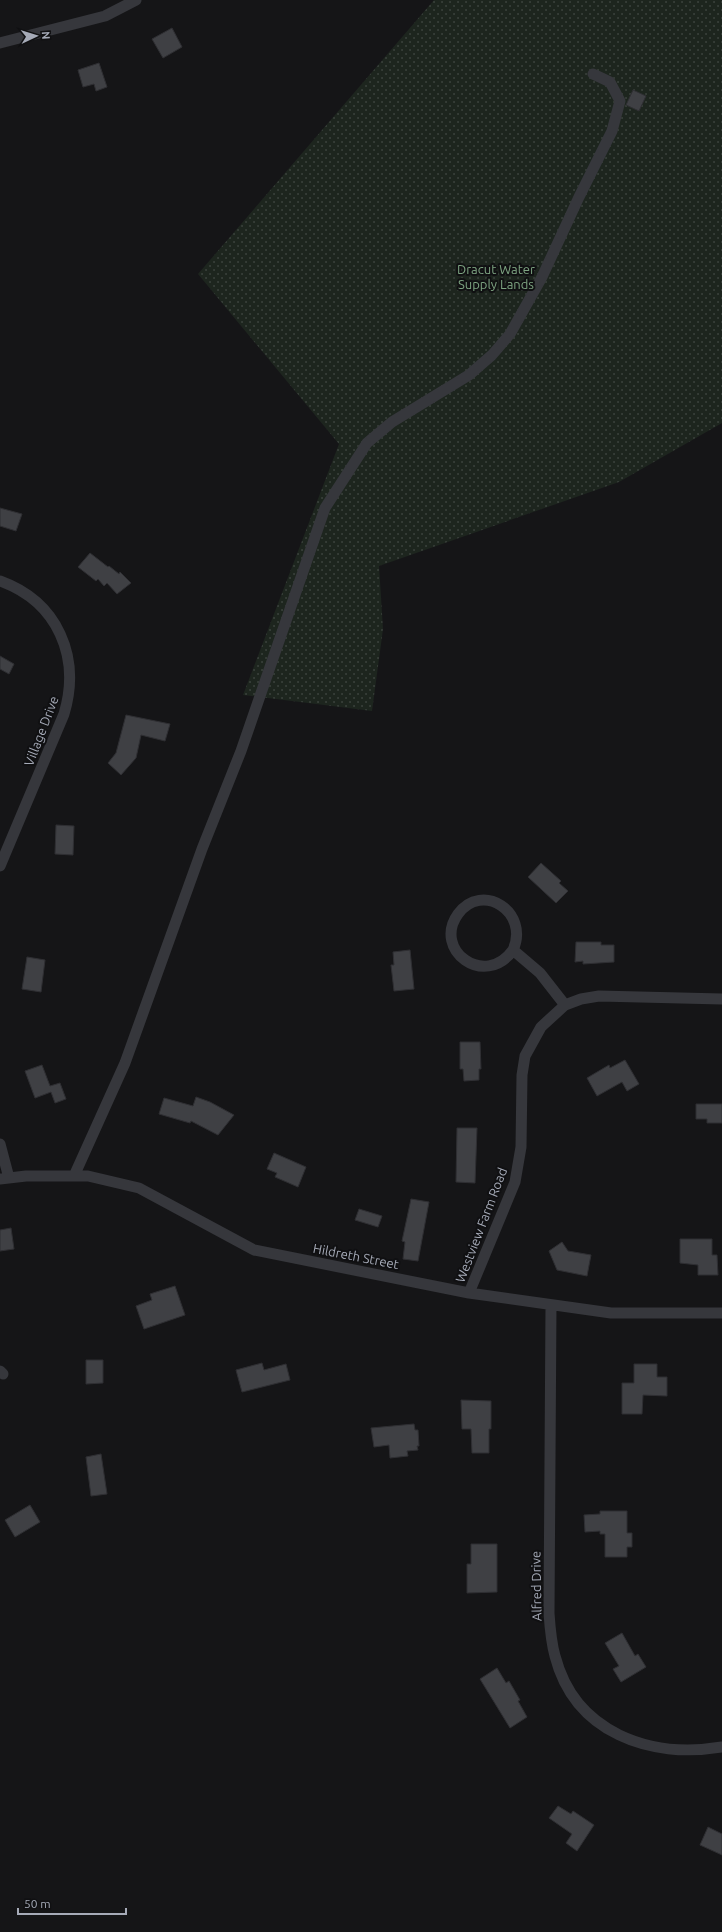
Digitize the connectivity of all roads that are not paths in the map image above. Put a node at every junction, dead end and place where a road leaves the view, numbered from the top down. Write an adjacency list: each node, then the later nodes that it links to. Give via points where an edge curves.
1 (136, 0): 2 (street, via 105,16)
2 (0, 43)
3 (593, 74): 10 (street, via 610,82 620,101 612,131 542,277 510,334 492,355 469,375 392,422 367,442 325,508 241,752 202,849 125,1064)
4 (0, 581): 5 (street, Village Drive, via 32,599 54,622 67,651 71,683 64,714)
5 (0, 866)
6 (513, 950): 6 (street, via 517,930 512,916 502,906 482,901 468,905 458,914 452,927 452,941 463,959 476,966 490,966 503,961); 8 (street, via 540,973)
7 (722, 999): 8 (street, Westview Farm Road, via 599,996)
8 (565, 1005): 12 (street, Westview Farm Road, via 541,1027 525,1056 522,1075 521,1147 516,1176)
9 (0, 1144): 11 (street)
10 (74, 1176): 11 (street, Hildreth Street); 12 (street, Hildreth Street, via 88,1176 139,1188 254,1250)
11 (4, 1178)
12 (469, 1293): 13 (street, Hildreth Street)
13 (551, 1305): 14 (street, Hildreth Street, via 611,1313); 15 (street, Alfred Drive, via 549,1613 555,1657 563,1677 587,1713 603,1727 619,1736 637,1743 678,1750)
14 (722, 1313)
15 (722, 1747)

